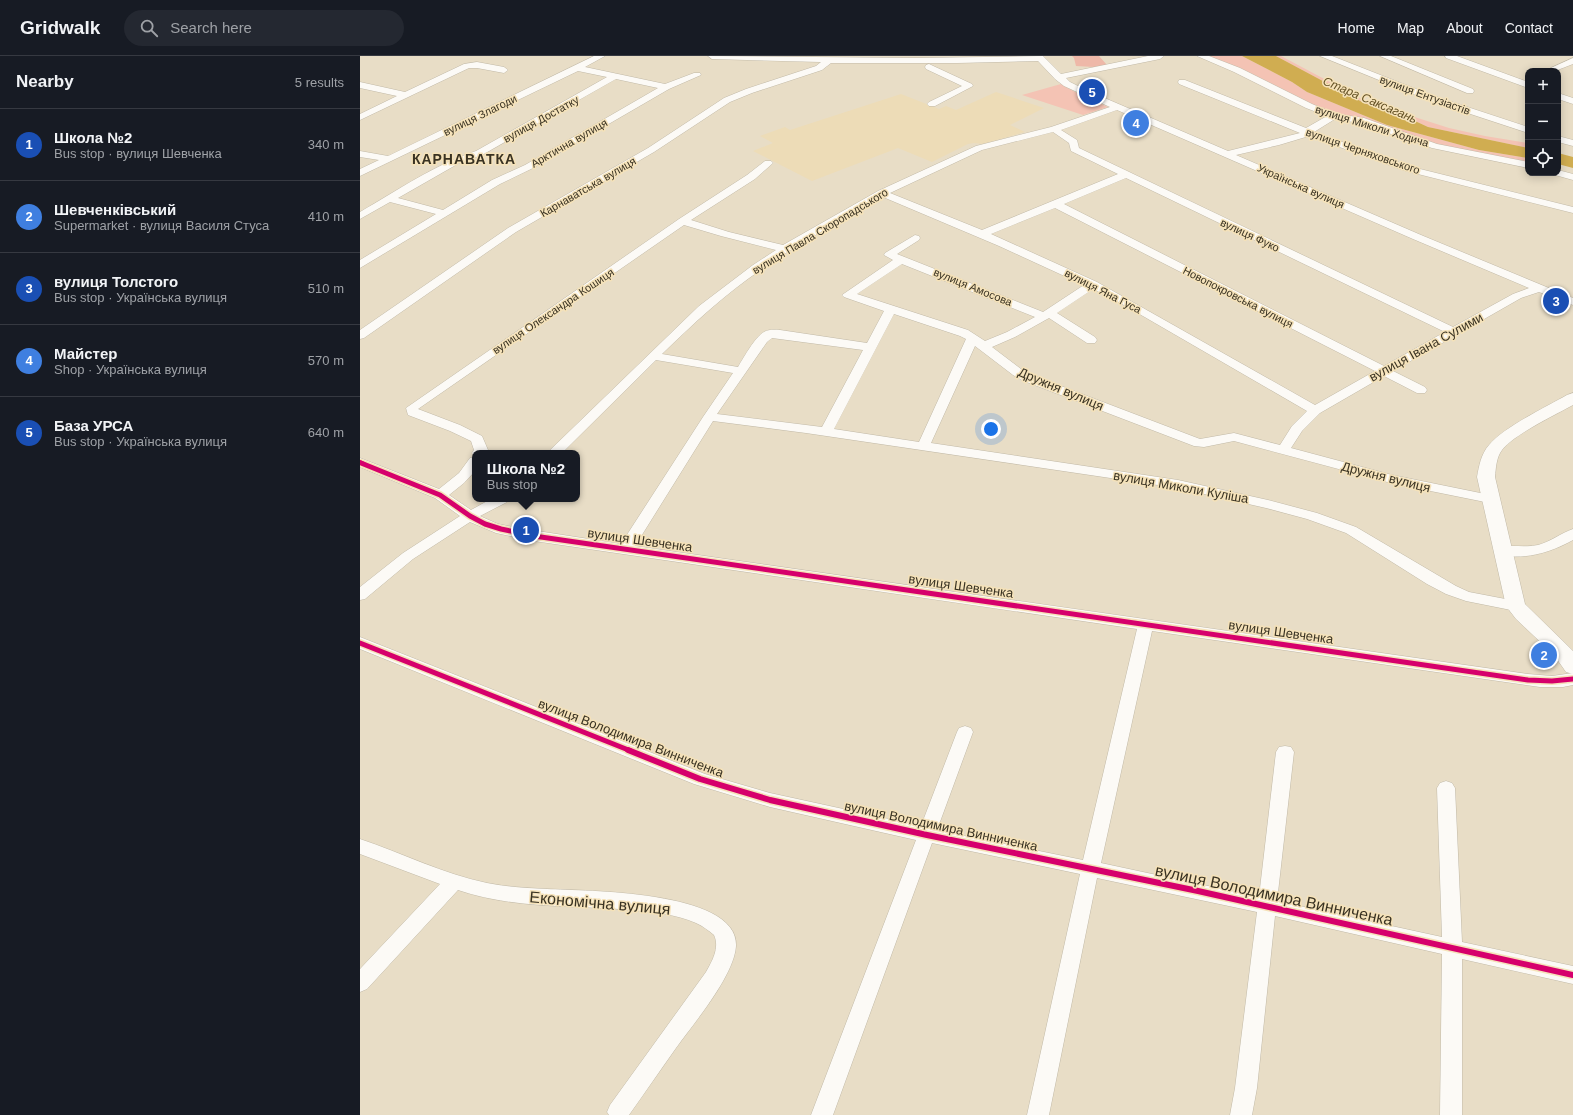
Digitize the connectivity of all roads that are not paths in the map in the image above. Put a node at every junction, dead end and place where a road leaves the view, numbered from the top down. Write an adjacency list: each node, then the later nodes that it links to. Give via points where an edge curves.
1 (601, 56): 12 (street, вулиця Злагоди)
2 (712, 56): 9 (street)
3 (1160, 56): 17 (street)
4 (1201, 56): 30 (street, вулиця Миколи Ходича, via 1237,70)
5 (1324, 56): 33 (street, вулиця Ентузіастів, via 1431,98)
6 (1384, 56): 22 (street)
7 (1449, 56): 19 (street)
8 (1038, 57): 10 (street); 17 (street, Українська вулиця)
9 (828, 61): 10 (street); 64 (street, Карнаватська вулиця, via 819,68 728,100 651,150 512,230)
10 (947, 61): 26 (street, via 929,67 969,86)
11 (1573, 61): 13 (street)
12 (577, 68): 16 (street); 39 (street, вулиця Злагоди)
13 (1555, 68)
14 (504, 70): 23 (street, via 477,65 467,66)
15 (697, 75): 21 (street, Арктична вулиця)
16 (615, 76): 21 (street); 47 (street, вулиця Достатку, via 479,153 458,160)
17 (1058, 77): 28 (street, Українська вулиця, via 1074,88)
18 (1182, 82): 34 (street, вулиця Черняховського)
19 (1525, 84)
20 (360, 85): 23 (street)
21 (666, 87): 50 (street, Арктична вулиця)
22 (1470, 91)
23 (405, 95): 29 (street)
24 (1561, 97): 25 (street)
25 (1573, 101)
26 (932, 104)
27 (360, 106): 29 (street)
28 (1118, 107): 32 (street, вулиця Павла Скоропадського); 38 (street, Українська вулиця)
29 (375, 109): 31 (street)
30 (1334, 116): 34 (street); 41 (street, вулиця Миколи Ходича, via 1361,120 1435,146)
31 (360, 117)
32 (1054, 129): 44 (street, вулиця Фуко, via 1072,140 1074,148 1078,151); 46 (street, вулиця Павла Скоропадського, via 979,148)
33 (1525, 129)
34 (1309, 133): 38 (street); 49 (street, вулиця Черняховського, via 1409,169)
35 (1561, 140): 36 (street)
36 (1573, 143)
37 (360, 154): 39 (street)
38 (1228, 154): 59 (street, Українська вулиця)
39 (390, 159): 42 (street, вулиця Злагоди)
40 (768, 163): 52 (street, вулиця Олександра Кошиця)
41 (1525, 164)
42 (360, 173)
43 (1561, 174): 45 (street)
44 (1125, 175): 48 (street); 63 (street, вулиця Фуко)
45 (1573, 177)
46 (882, 193): 53 (street, вулиця Яна Гуса); 55 (street, вулиця Павла Скоропадського)
47 (389, 199): 50 (street); 51 (street, вулиця Достатку)
48 (1056, 204): 53 (street); 70 (street, Новопокровська вулиця)
49 (1573, 210)
50 (443, 213): 57 (street, Арктична вулиця)
51 (360, 216)
52 (683, 221): 55 (street); 77 (street, вулиця Олександра Кошиця, via 412,408 413,412 476,439)
53 (982, 234): 58 (street, вулиця Яна Гуса)
54 (915, 238): 56 (street, вулиця Амосова, via 889,255)
55 (785, 250): 68 (street, вулиця Павла Скоропадського, via 757,267 703,308)
56 (902, 259): 61 (street, Дружня вулиця, via 848,295); 62 (street, вулиця Амосова)
57 (360, 265)
58 (1093, 284): 62 (street); 73 (street, вулиця Яна Гуса)
59 (1540, 288): 60 (street, Українська вулиця); 63 (street, вулиця Івана Сулими, via 1517,296)
60 (1573, 302)
61 (891, 308): 66 (street, Дружня вулиця, via 964,333); 67 (street)
62 (1046, 314): 65 (street, вулиця Амосова); 66 (street, via 996,342)
63 (1454, 332): 70 (street, вулиця Івана Сулими)
64 (360, 335)
65 (1090, 340)
66 (977, 342): 76 (street); 79 (street, Дружня вулиця, via 1028,378 1169,433 1199,443 1207,443 1226,436 1234,437)
67 (870, 347): 69 (street, via 768,334); 75 (street)
68 (652, 356): 69 (street); 78 (street, вулиця Павла Скоропадського)
69 (740, 371): 74 (street)
70 (1383, 371): 71 (street, Новопокровська вулиця); 73 (street, вулиця Івана Сулими)
71 (1421, 390)
72 (1573, 398): 83 (main road, via 1517,430 1495,448 1486,470)
73 (1315, 410): 79 (street)
74 (709, 418): 75 (street, вулиця Миколи Куліша); 87 (street)
75 (826, 432): 76 (street, вулиця Миколи Куліша)
76 (923, 447): 90 (street, вулиця Миколи Куліша, via 1178,484 1268,504 1351,530 1451,590 1466,596)
77 (481, 450)
78 (557, 450)
79 (1283, 450): 83 (street, Дружня вулиця, via 1391,479)
80 (360, 462): 82 (street, вулиця Шевченка)
81 (472, 468): 82 (street)
82 (440, 495): 85 (street, вулиця Шевченка)
83 (1490, 499): 88 (main road)
84 (496, 502): 85 (street)
85 (470, 516): 87 (street, вулиця Шевченка, via 516,532); 89 (street, via 408,556)
86 (1573, 534): 88 (street, via 1547,548 1531,552)
87 (626, 548): 91 (street, вулиця Шевченка)
88 (1501, 551): 90 (main road)
89 (360, 595)
90 (1516, 606): 93 (main road, via 1556,645)
91 (1146, 624): 94 (street, вулиця Шевченка, via 1482,673 1538,680); 100 (street)
92 (360, 643): 98 (street, вулиця Володимира Винниченка, via 700,779 770,800)
93 (1573, 667)
94 (1573, 680)
95 (965, 732): 98 (street, вулиця Володимира Винниченка)
96 (1285, 752): 102 (street, вулиця Володимира Винниченка)
97 (1446, 788): 103 (street)
98 (927, 835): 100 (street, вулиця Володимира Винниченка); 107 (street, вулиця Володимира Винниченка)
99 (360, 846): 101 (street, Економічна вулиця)
100 (1090, 869): 102 (street, вулиця Володимира Винниченка); 108 (street)
101 (454, 881): 105 (street); 106 (street, Економічна вулиця, via 504,894 665,906 709,920 722,930 726,938 726,947 716,971 700,998)
102 (1267, 906): 103 (street, вулиця Володимира Винниченка); 109 (street, вулиця Володимира Винниченка)
103 (1452, 947): 104 (street, вулиця Володимира Винниченка); 110 (street)
104 (1573, 975)
105 (360, 983)
106 (618, 1112)
107 (822, 1115)
108 (1038, 1115)
109 (1241, 1115)
110 (1451, 1115)

